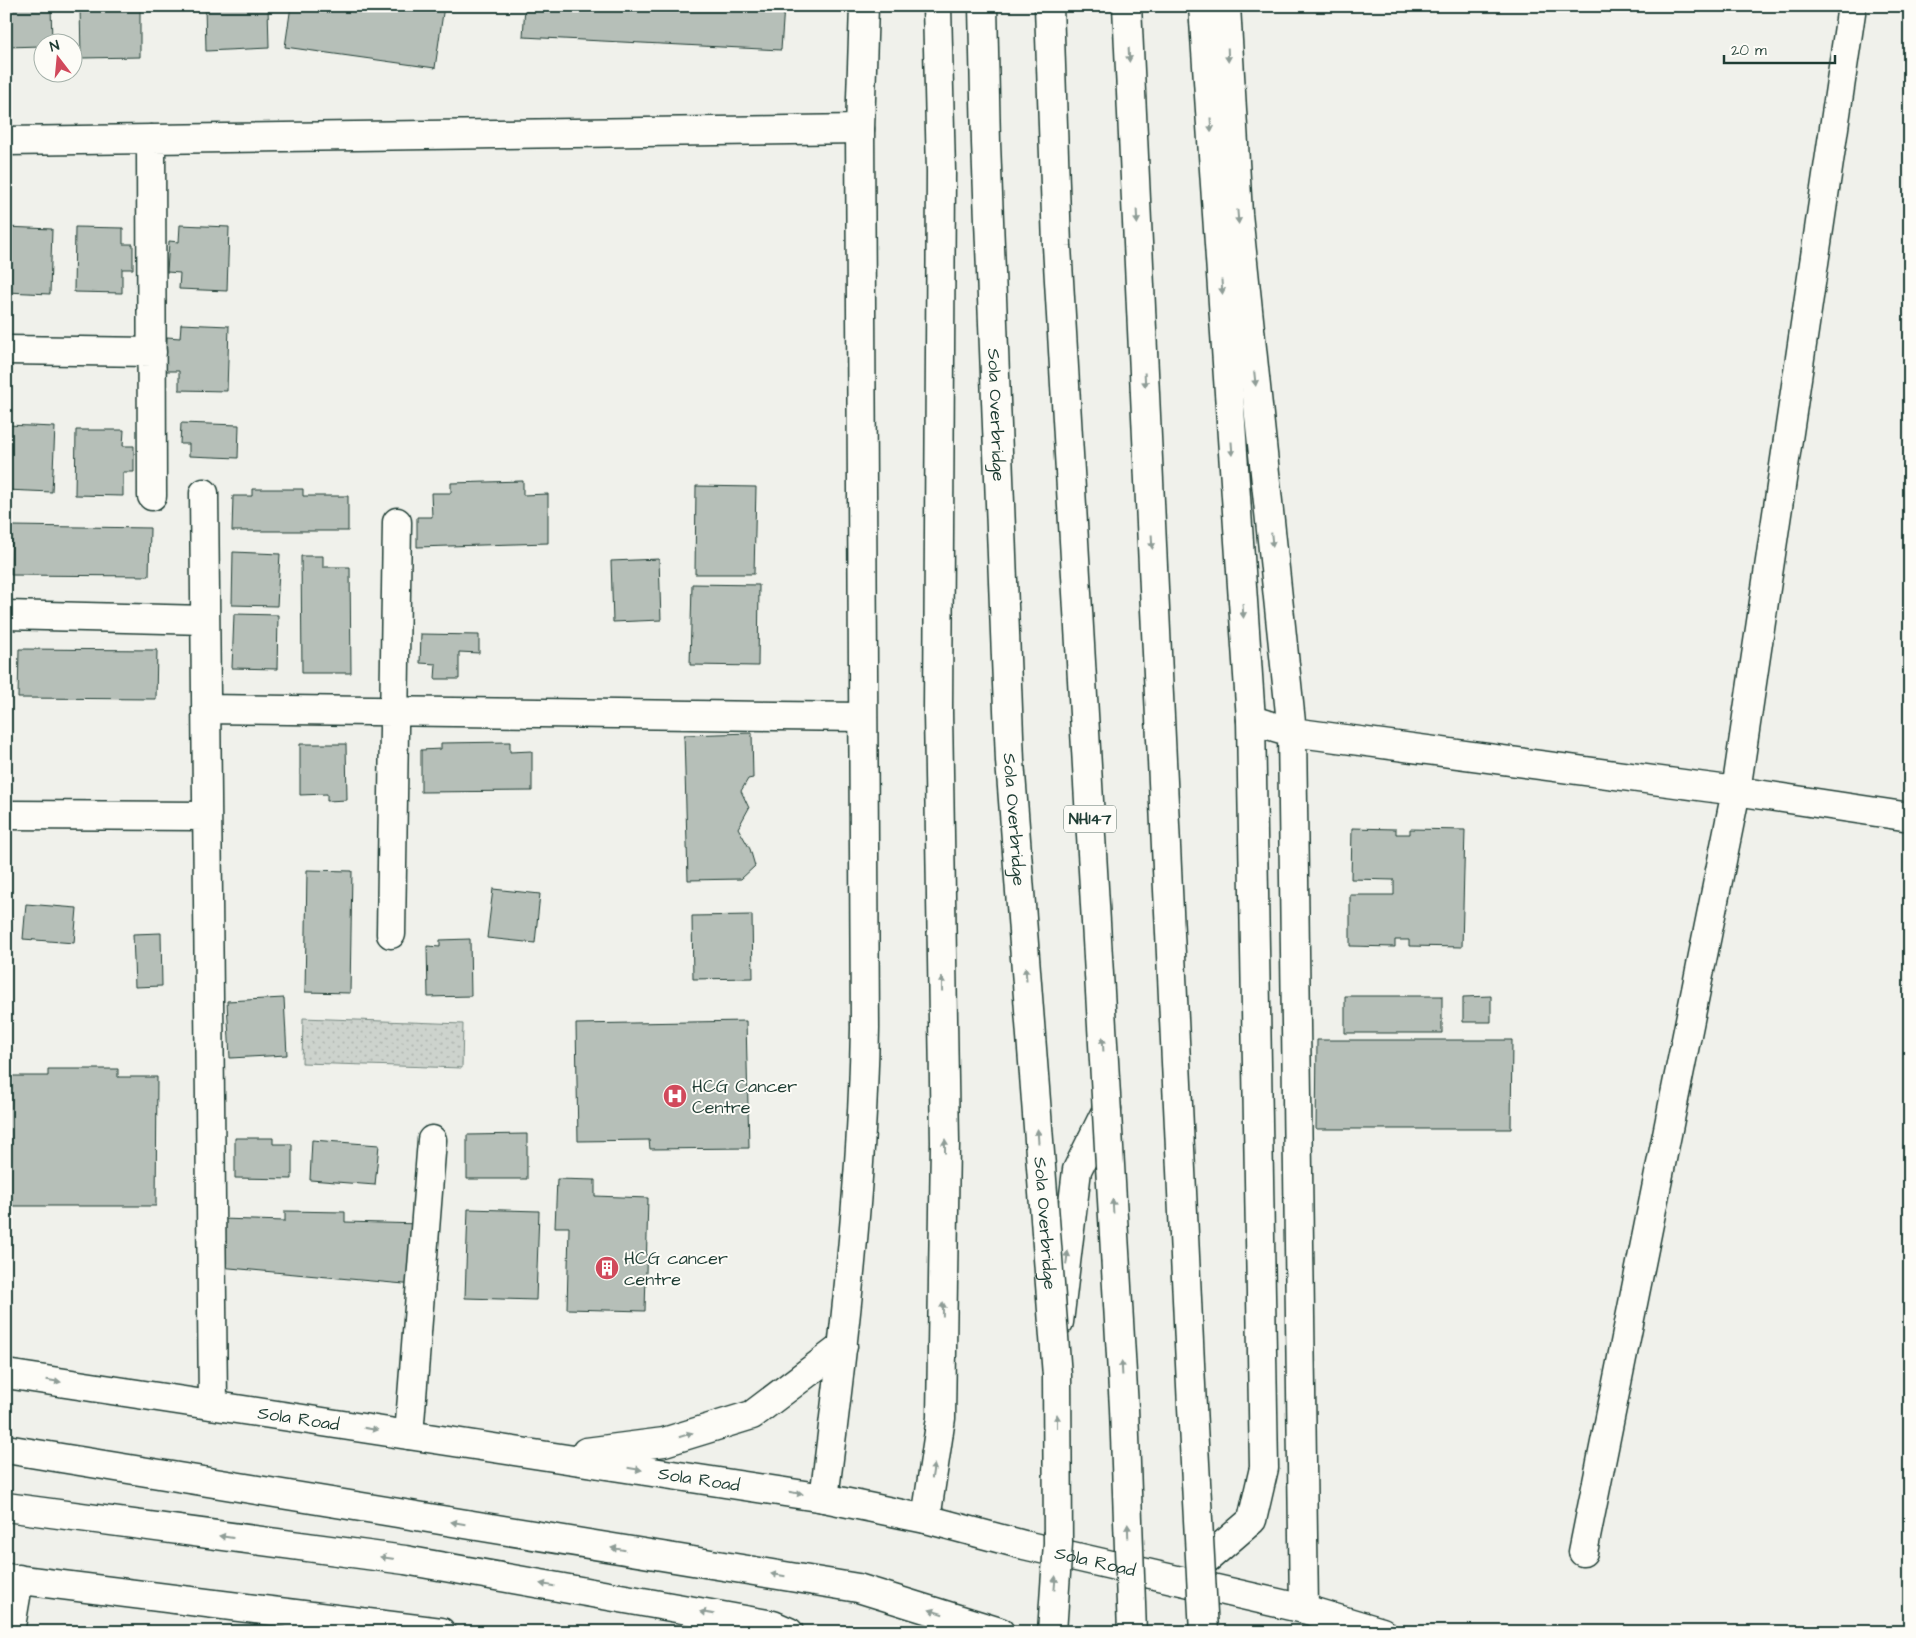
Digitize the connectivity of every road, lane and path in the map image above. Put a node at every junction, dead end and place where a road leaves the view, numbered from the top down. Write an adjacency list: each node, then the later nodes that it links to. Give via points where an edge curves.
1 (864, 6): 9 (main road)
2 (937, 6): 40 (main road, one-way to 2, via 941,1418 945,1142 938,712 940,172)
3 (983, 6): 32 (main road, Sola Overbridge, one-way to 3, bridge, via 1010,762)
4 (1049, 6): 29 (main road, NH147, one-way to 4, bridge, via 1058,256)
5 (1127, 6): 42 (main road, one-way to 42, bridge)
6 (1203, 6): 22 (main road, one-way to 22)
7 (1226, 6): 23 (main road, one-way to 23, via 1238,214)
8 (1852, 6): 24 (main road)
9 (860, 129): 10 (main road); 21 (main road)
10 (151, 139): 11 (main road); 13 (main road)
11 (6, 141)
12 (6, 350): 13 (main road)
13 (152, 352): 15 (main road)
14 (204, 493): 18 (main road)
15 (152, 496)
16 (397, 522): 20 (main road)
17 (6, 615): 18 (main road)
18 (205, 620): 19 (main road)
19 (206, 708): 20 (main road); 26 (main road)
20 (394, 711): 21 (main road); 28 (main road)
21 (862, 717): 31 (main road, via 863,1103)
22 (1251, 720): 23 (main road); 42 (main road, via 1264,1468 1252,1520)
23 (1292, 732): 24 (main road); 44 (main road)
24 (1736, 791): 27 (main road); 41 (main road)
25 (6, 815): 26 (main road)
26 (207, 816): 34 (main road)
27 (1910, 817)
28 (391, 934)
29 (1107, 1109): 32 (main road, one-way to 29, bridge, via 1077,1170); 50 (main road, NH147, one-way to 29, bridge, via 1124,1408)
30 (432, 1140): 35 (main road)
31 (843, 1346): 37 (main road, one-way to 31, via 664,1442 752,1415); 38 (main road)
32 (1055, 1359): 49 (main road, Sola Overbridge, one-way to 32, bridge, via 1058,1543)
33 (6, 1374): 34 (main road, Sola Road, one-way to 34)
34 (213, 1405): 35 (main road, Sola Road, one-way to 35)
35 (409, 1435): 37 (main road, Sola Road)
36 (6, 1449): 48 (main road, one-way to 36, via 858,1588)
37 (552, 1456): 38 (main road, Sola Road, one-way to 38)
38 (824, 1498): 40 (main road, Sola Road)
39 (6, 1507): 47 (main road, one-way to 39, via 772,1625 404,1560)
40 (926, 1519): 44 (main road, Sola Road, via 1024,1545)
41 (1583, 1552)
42 (1201, 1564): 51 (main road, bridge)
43 (13, 1578): 45 (main road); 46 (main road)
44 (1304, 1609): 52 (main road, Sola Road)
45 (10, 1632)
46 (441, 1632)
47 (789, 1632)
48 (1000, 1632)
49 (1052, 1632)
50 (1132, 1632)
51 (1204, 1632)
52 (1382, 1632)

